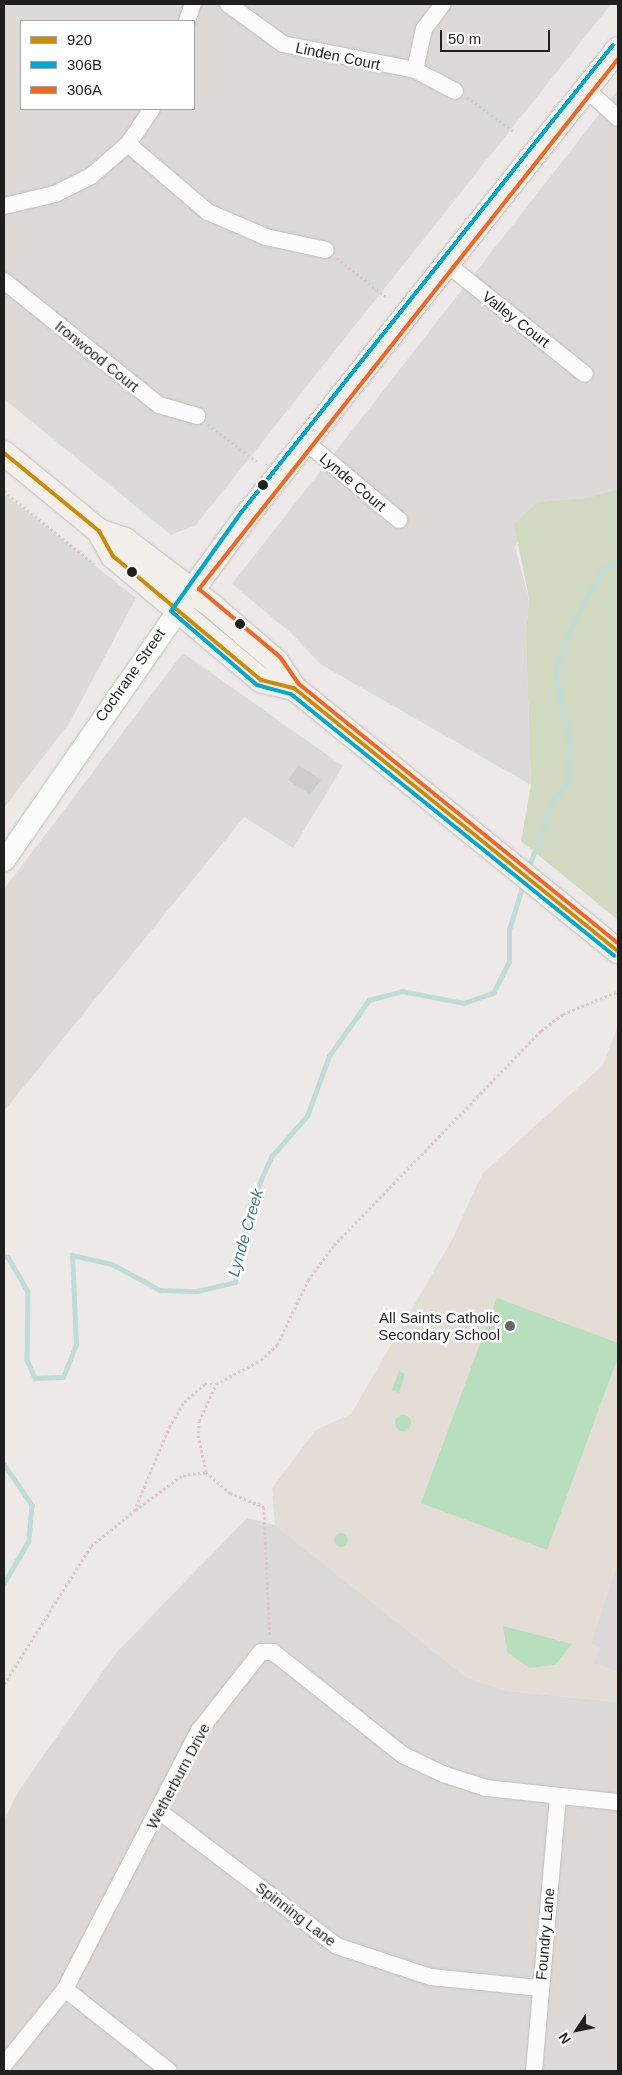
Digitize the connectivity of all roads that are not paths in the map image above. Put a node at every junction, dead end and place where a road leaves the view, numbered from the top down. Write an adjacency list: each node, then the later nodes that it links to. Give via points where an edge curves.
1 (193, 4): 4 (street)
2 (228, 4): 6 (street, Linden Court, via 283,44)
3 (443, 4): 6 (street, via 424,29)
4 (186, 20)
5 (618, 48): 7 (main road, Cochrane Street)
6 (415, 70): 8 (street, Linden Court)
7 (586, 89): 10 (street); 14 (main road, Cochrane Street)
8 (455, 91)
9 (151, 110): 11 (street)
10 (618, 118)
11 (128, 144): 12 (street, via 91,176 55,194); 13 (street, via 208,212 266,237)
12 (4, 206)
13 (326, 250)
14 (446, 264): 16 (street, Valley Court); 18 (main road, Cochrane Street)
15 (4, 281): 17 (street, Ironwood Court, via 159,405)
16 (586, 374)
17 (197, 416)
18 (307, 444): 20 (street, Lynde Court); 22 (main road, Cochrane Street)
19 (4, 453): 21 (main road)
20 (399, 520)
21 (99, 531): 22 (main road, via 125,540); 23 (main road, via 112,556)
22 (190, 590): 23 (main road, Cochrane Street); 24 (main road, via 276,661)
23 (177, 611): 24 (main road, via 261,680); 25 (street, Cochrane Street)
24 (294, 688): 26 (main road, via 500,859)
25 (4, 860)
26 (618, 951)
27 (558, 1797): 28 (street); 29 (street, Wetherburn Drive, via 486,1788 403,1755 273,1652 261,1652 199,1731); 31 (street, Foundry Lane)
28 (618, 1802)
29 (159, 1811): 30 (street, Wetherburn Drive); 31 (street, Spinning Lane, via 337,1946 431,1977)
30 (65, 1988): 32 (street, Wetherburn Drive); 33 (street)
31 (540, 1988): 34 (street, Foundry Lane)
32 (4, 2066)
33 (170, 2071)
34 (534, 2071)

